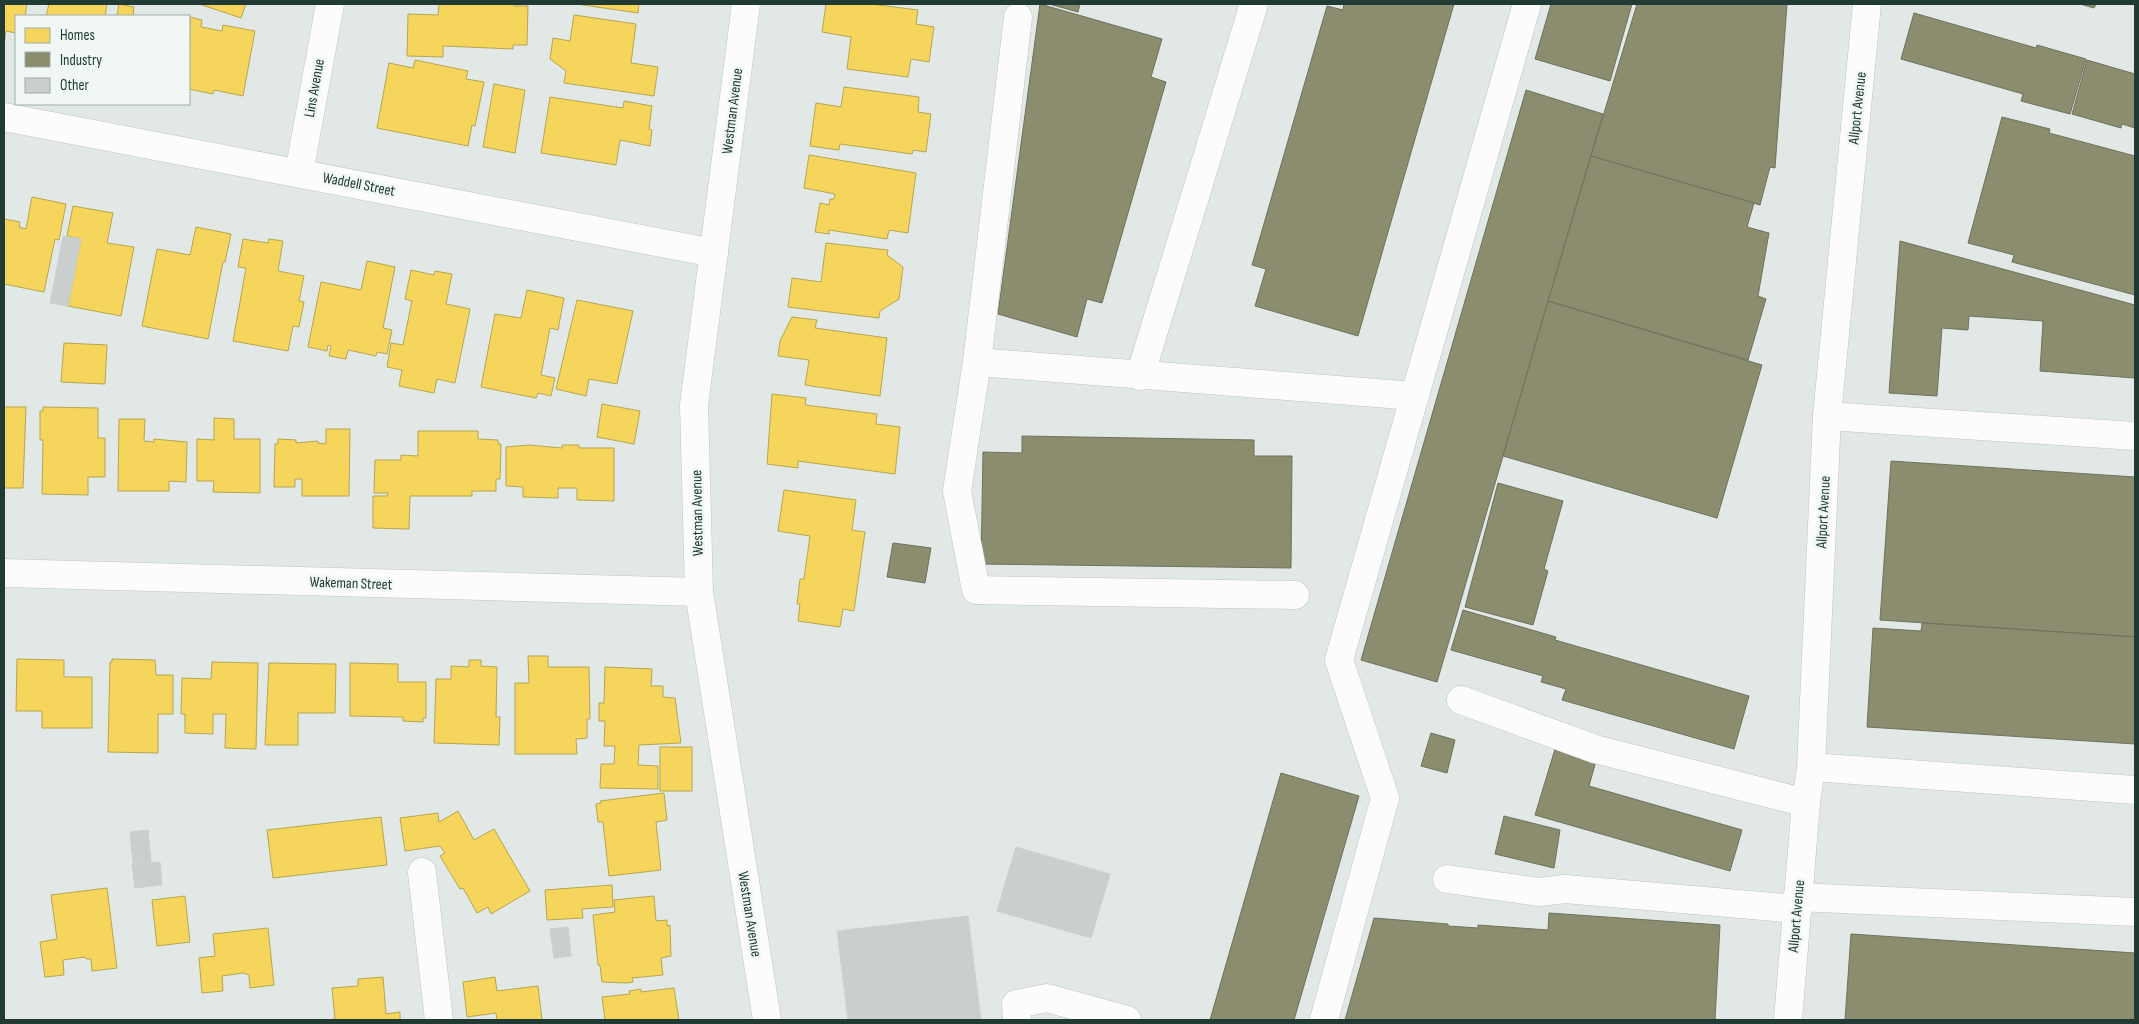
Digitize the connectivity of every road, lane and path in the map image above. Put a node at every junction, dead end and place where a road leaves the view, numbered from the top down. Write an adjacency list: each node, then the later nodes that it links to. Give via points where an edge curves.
1 (330, 4): 8 (street, Lins Avenue)
2 (746, 4): 9 (street, Westman Avenue)
3 (1254, 4): 11 (street)
4 (1527, 4): 12 (street)
5 (1867, 4): 13 (street, Allport Avenue)
6 (1018, 17): 10 (street)
7 (4, 117): 8 (street, Waddell Street)
8 (299, 172): 9 (street, Waddell Street)
9 (714, 253): 16 (street, Westman Avenue, via 694,405)
10 (977, 362): 11 (street); 17 (street, via 957,491 976,590)
11 (1140, 376): 12 (street)
12 (1415, 396): 30 (street, via 1339,660 1385,798)
13 (1827, 416): 14 (street); 19 (street, Allport Avenue)
14 (2135, 436)
15 (4, 573): 16 (street, Wakeman Street)
16 (699, 592): 27 (street, Westman Avenue)
17 (1295, 594)
18 (1461, 700): 21 (street, via 1595,749)
19 (1811, 767): 20 (street); 21 (street, Allport Avenue)
20 (2135, 790)
21 (1806, 804): 24 (street, Allport Avenue)
22 (422, 872): 26 (street)
23 (1447, 879): 24 (street, via 1540,892 1565,889)
24 (1797, 903): 25 (street); 31 (street, Allport Avenue)
25 (2135, 912)
26 (439, 1020)
27 (767, 1020)
28 (1018, 1020): 29 (street, via 1016,1004 1047,998)
29 (1127, 1020)
30 (1324, 1020)
31 (1788, 1020)

